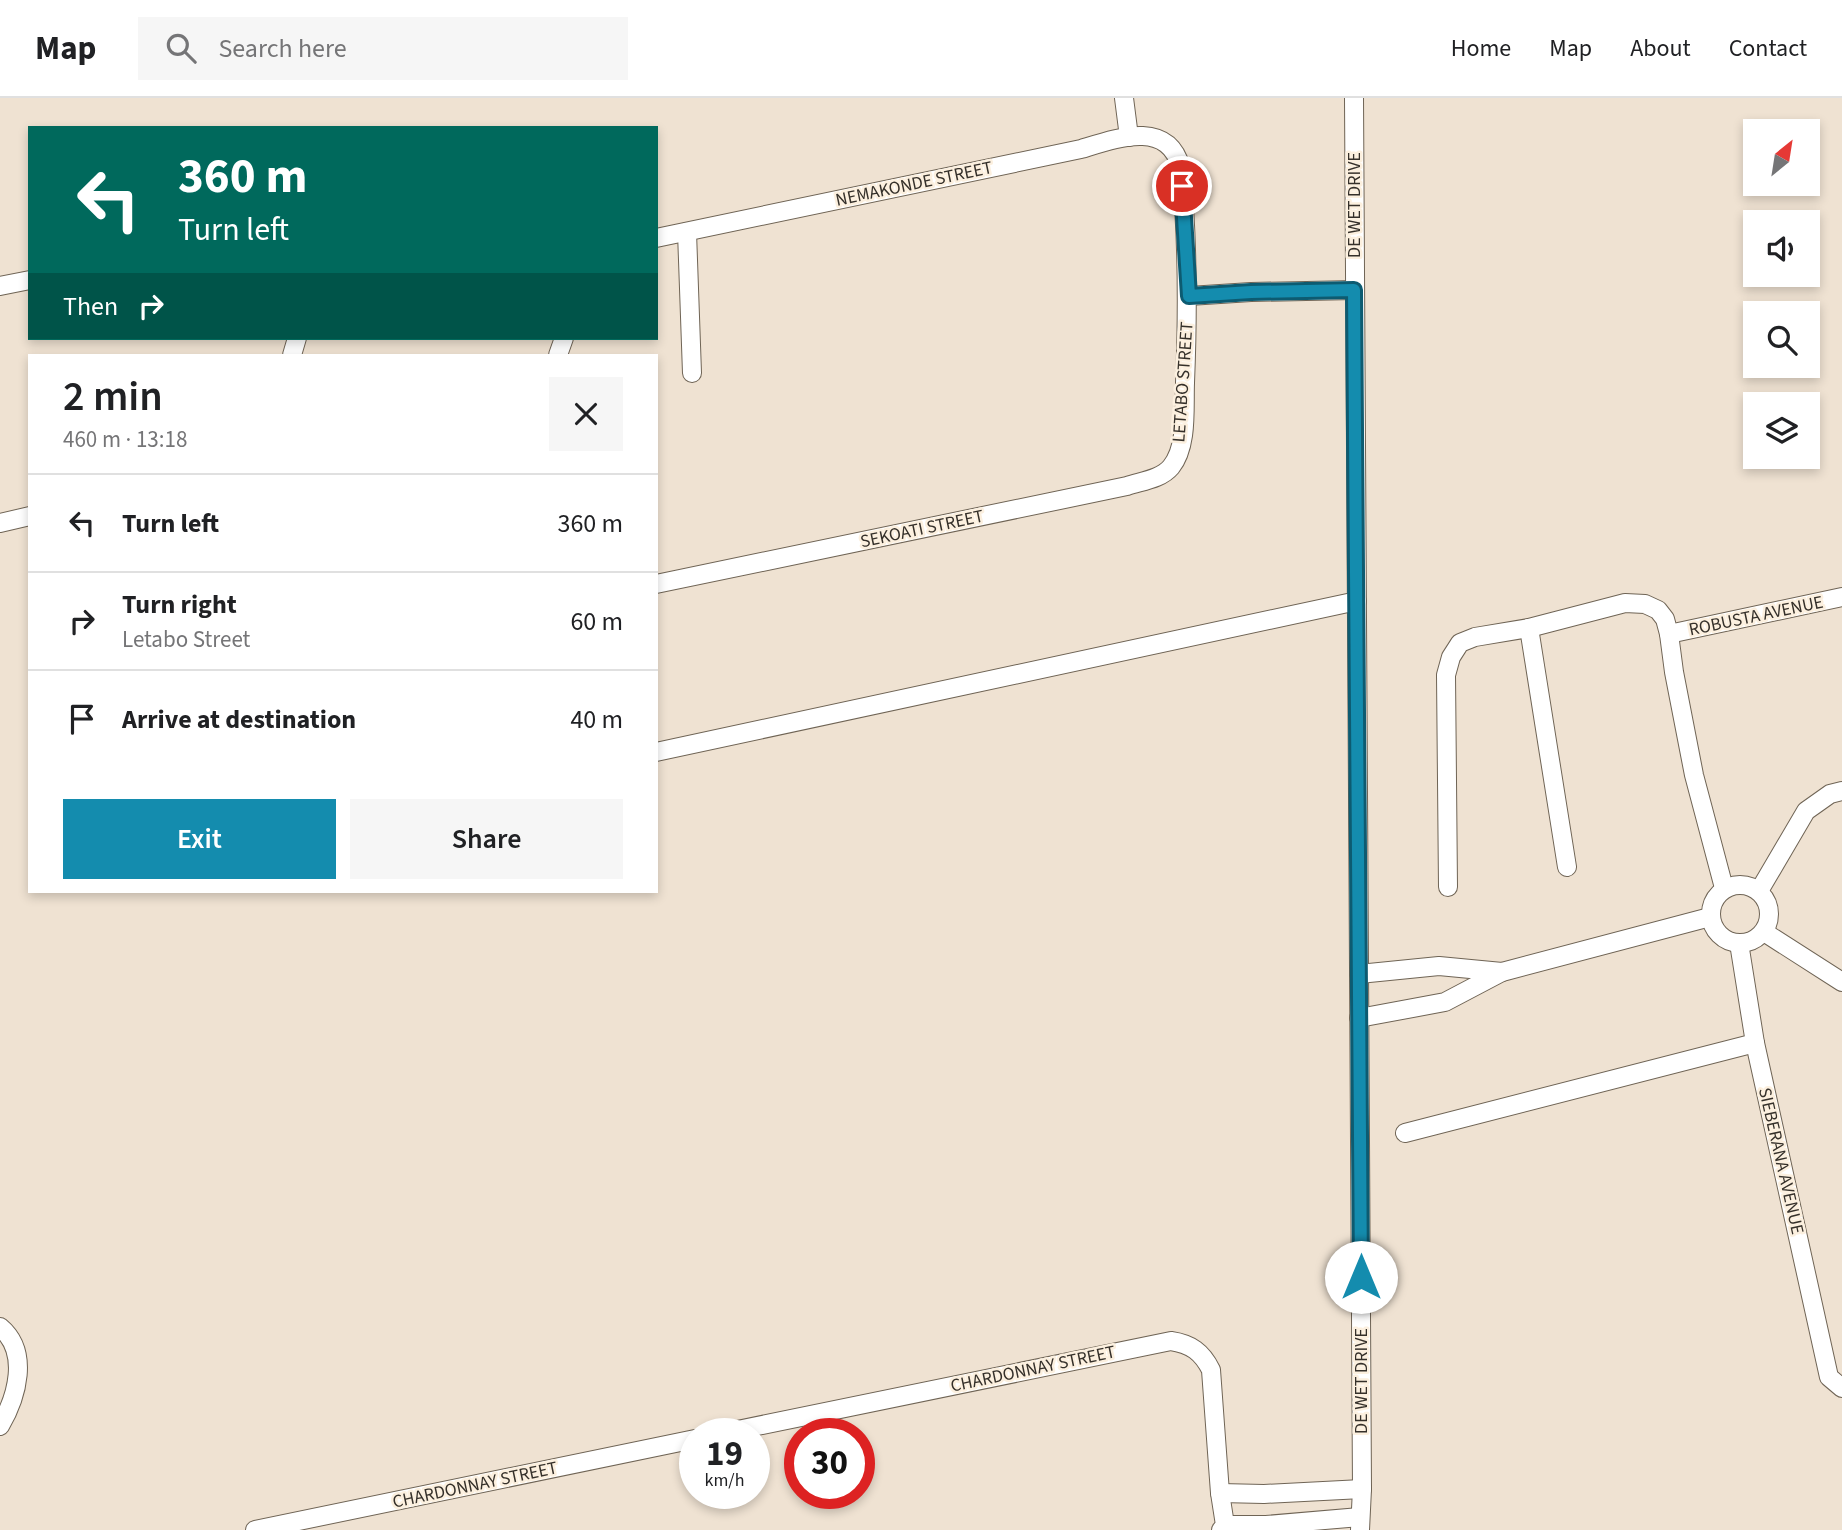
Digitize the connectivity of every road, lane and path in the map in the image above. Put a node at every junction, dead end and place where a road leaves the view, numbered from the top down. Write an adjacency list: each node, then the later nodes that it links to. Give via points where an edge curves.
1 (1125, 98): 3 (street)
2 (1354, 98): 9 (street, DE WET DRIVE)
3 (1129, 138): 4 (street, NEMAKONDE STREET, via 1152,136); 5 (street, NEMAKONDE STREET)
4 (1169, 145): 10 (street, LETABO STREET, via 1181,168)
5 (687, 232): 6 (street, NEMAKONDE STREET); 11 (street)
6 (658, 238)
7 (28, 280): 8 (street)
8 (0, 286)
9 (1354, 290): 10 (street); 17 (street, DE WET DRIVE)
10 (1189, 296): 12 (street, LETABO STREET)
11 (692, 373)
12 (1178, 456): 15 (street, SEKOATI STREET, via 1161,475 1128,485)
13 (28, 516): 14 (street)
14 (0, 523)
15 (658, 584)
16 (1842, 597): 19 (street, ROBUSTA AVENUE)
17 (1357, 601): 20 (street); 30 (street, DE WET DRIVE)
18 (1529, 628): 19 (street, via 1637,602 1658,610); 22 (street); 23 (street, via 1475,636 1460,643 1451,657 1446,675)
19 (1670, 634): 24 (street, via 1691,762)
20 (658, 752)
21 (1842, 791): 25 (street, via 1806,811)
22 (1567, 867)
23 (1448, 887)
24 (1724, 888): 25 (street, via 1743,884); 26 (street, via 1711,905)
25 (1759, 891): 27 (street, via 1768,904)
26 (1710, 916): 28 (street, via 1718,934); 29 (street)
27 (1764, 932): 28 (street, via 1753,941); 31 (street)
28 (1739, 943): 33 (street, SIEBERANA AVENUE)
29 (1502, 972): 30 (street, via 1439,967); 32 (street, via 1445,1002)
30 (1359, 974): 32 (street, DE WET DRIVE)
31 (1842, 982)
32 (1359, 1018): 40 (street, DE WET DRIVE)
33 (1755, 1043): 34 (street); 36 (street, SIEBERANA AVENUE)
34 (1405, 1133)
35 (0, 1327): 38 (street, via 17,1350 16,1392)
36 (1836, 1382)
37 (770, 1423): 41 (street, CHARDONNAY STREET, via 1171,1341 1184,1343 1205,1357 1211,1370)
38 (0, 1426)
39 (679, 1442): 44 (street, CHARDONNAY STREET)
40 (1362, 1489): 41 (street); 42 (street, DE WET DRIVE)
41 (1220, 1493): 43 (street, CHARDONNAY STREET)
42 (1360, 1523): 43 (street)
43 (1223, 1528)
44 (255, 1530)

